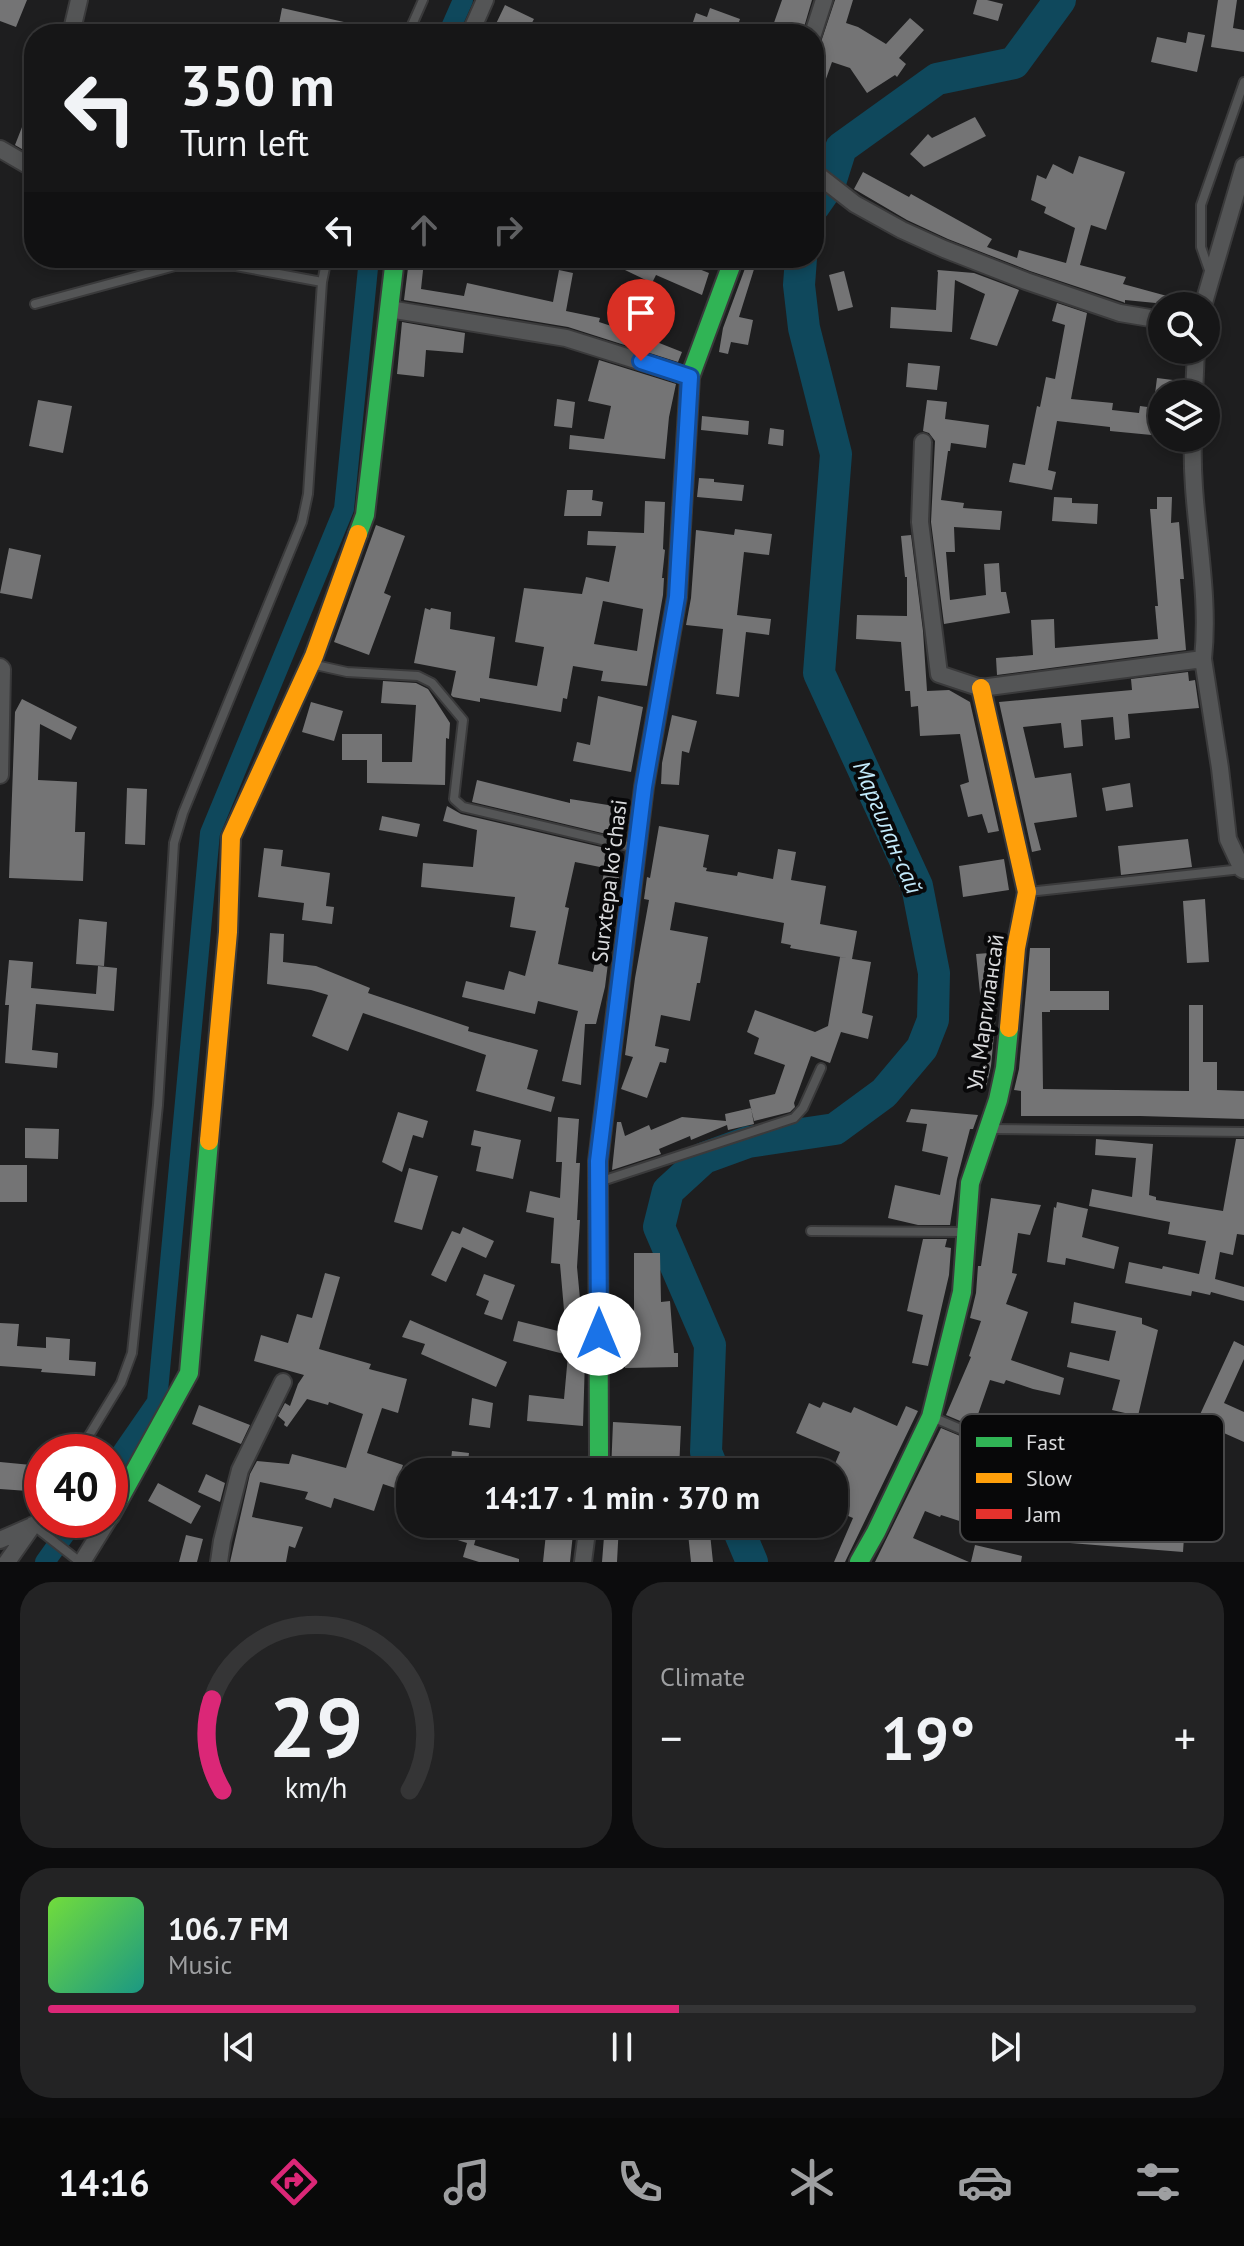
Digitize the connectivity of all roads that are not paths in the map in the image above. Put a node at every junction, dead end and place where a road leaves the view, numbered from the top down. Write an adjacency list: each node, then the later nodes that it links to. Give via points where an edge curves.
1 (79, 0): 5 (street)
2 (423, 0): 6 (lane)
3 (485, 0): 7 (street)
4 (824, 0): 8 (street)
5 (73, 24)
6 (412, 24)
7 (474, 24)
8 (816, 24)
9 (1244, 82): 19 (lane, via 1201,205 1201,247)
10 (0, 149): 11 (street)
11 (24, 163)
12 (1244, 166): 19 (street)
13 (824, 179): 24 (street, via 855,204 944,249 1120,313)
14 (168, 268): 22 (lane)
15 (247, 268): 20 (lane)
16 (325, 268): 20 (lane)
17 (394, 268): 23 (street)
18 (730, 268): 25 (street, Surxtepa koʻchasi)
19 (1211, 278): 21 (street)
20 (322, 282): 45 (lane, via 302,522 174,843 158,1105 132,1353 121,1383)
21 (1207, 292)
22 (35, 304)
23 (389, 309): 25 (street, via 566,338); 29 (street, via 365,515)
24 (1148, 318)
25 (690, 377): 33 (street, Surxtepa koʻchasi, via 677,597)
26 (923, 442): 31 (street, via 920,522 939,674)
27 (1192, 452): 28 (street, via 1206,604)
28 (1203, 659): 31 (street); 34 (street, via 1228,839)
29 (311, 664): 33 (lane, via 418,676 432,683 463,720 454,799 463,807); 47 (street, via 231,837 228,932 189,1373)
30 (0, 667): 32 (street)
31 (981, 688): 35 (street, Ул. Маргилансай)
32 (0, 775)
33 (637, 848): 39 (street, Surxtepa koʻchasi)
34 (1243, 870): 35 (lane)
35 (1027, 892): 37 (street, Ул. Маргилансай, via 1005,1068)
36 (821, 1068): 39 (lane, via 794,1118)
37 (987, 1129): 38 (lane); 41 (street, Ул. Маргилансай, via 970,1183)
38 (1244, 1132)
39 (598, 1182): 46 (street, Surxtepa koʻchasi)
40 (811, 1231): 41 (lane)
41 (966, 1232): 43 (street, Ул. Маргилансай, via 962,1292)
42 (283, 1382): 56 (street, via 240,1470)
43 (931, 1417): 44 (lane); 58 (street, Ул. Маргилансай)
44 (960, 1429)
45 (90, 1434)
46 (599, 1458)
47 (128, 1484)
48 (24, 1526): 53 (street)
49 (24, 1538): 54 (street)
50 (58, 1538): 55 (lane)
51 (96, 1538): 55 (street)
52 (586, 1538): 57 (street)
53 (0, 1540)
54 (7, 1562)
55 (81, 1562)
56 (219, 1562)
57 (583, 1562)
58 (859, 1562)

